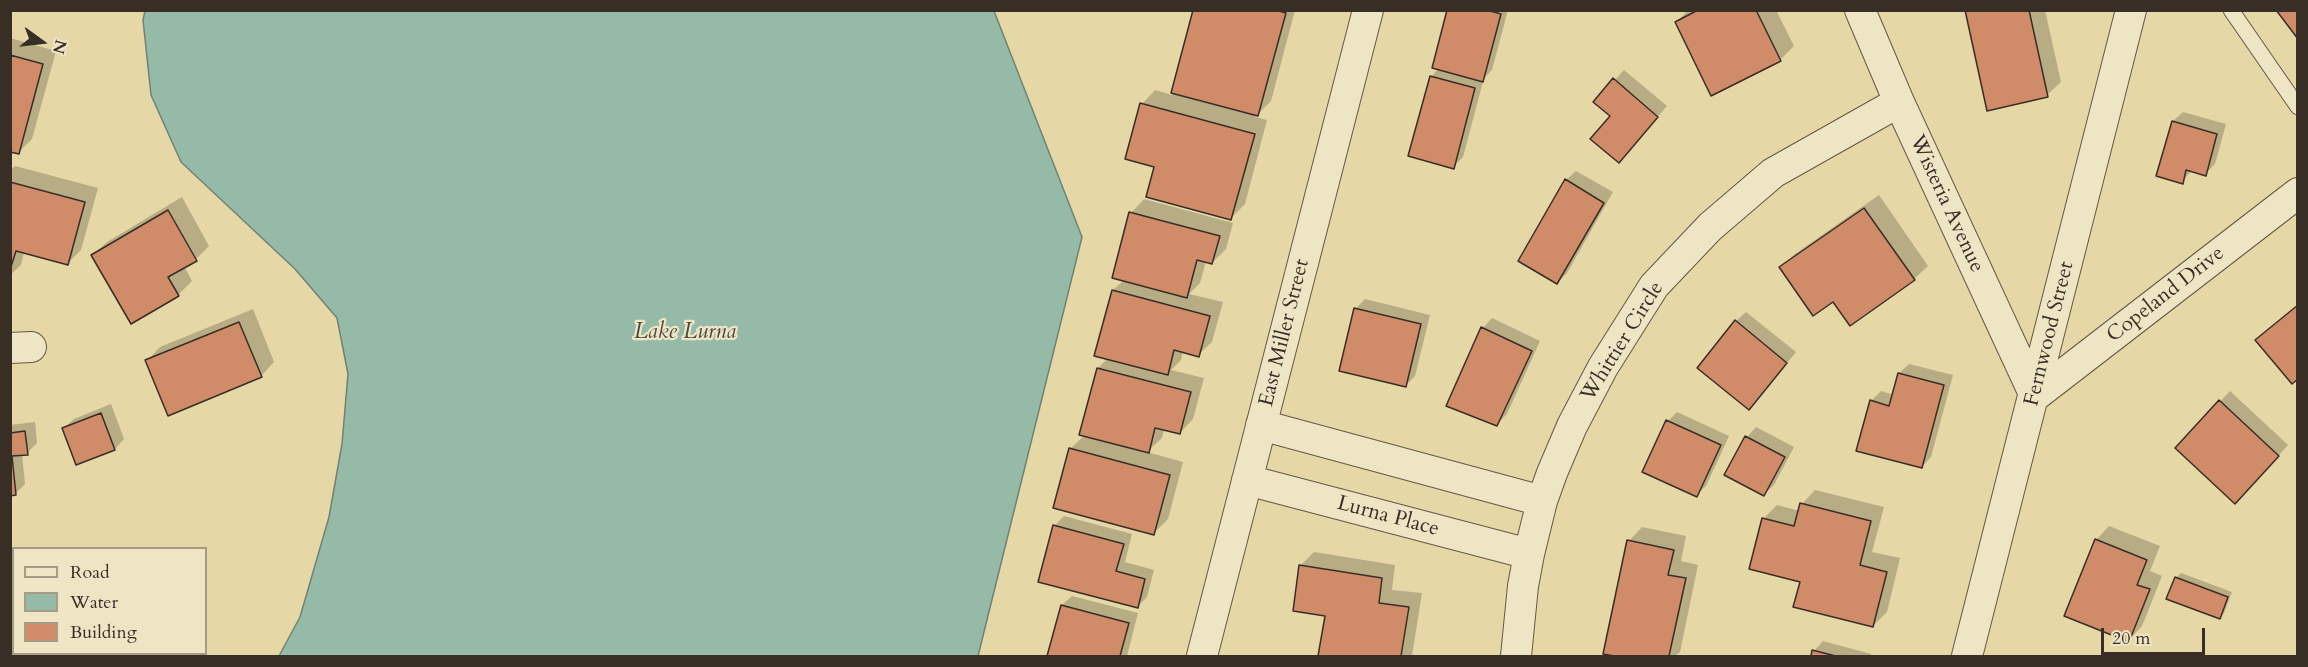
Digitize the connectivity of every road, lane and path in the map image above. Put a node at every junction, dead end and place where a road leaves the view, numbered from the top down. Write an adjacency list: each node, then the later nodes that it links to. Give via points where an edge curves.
1 (1368, 10): 9 (street, East Miller Street)
2 (1860, 10): 5 (street, Wisteria Avenue)
3 (2131, 10): 8 (street, Fernwood Street)
4 (2231, 10): 6 (lane)
5 (1899, 102): 8 (street, Wisteria Avenue); 11 (street, Whittier Circle, via 1773,173 1710,226 1654,286 1603,367 1572,426)
6 (2298, 107)
7 (2298, 193): 8 (street, Copeland Drive)
8 (2035, 396): 15 (street, Fernwood Street)
9 (1262, 425): 10 (street, East Miller Street); 11 (street)
10 (1247, 480): 12 (street, Lurna Place); 13 (street, East Miller Street)
11 (1542, 501): 12 (street, Whittier Circle)
12 (1529, 554): 14 (street, Whittier Circle)
13 (1202, 657)
14 (1516, 657)
15 (1967, 657)

